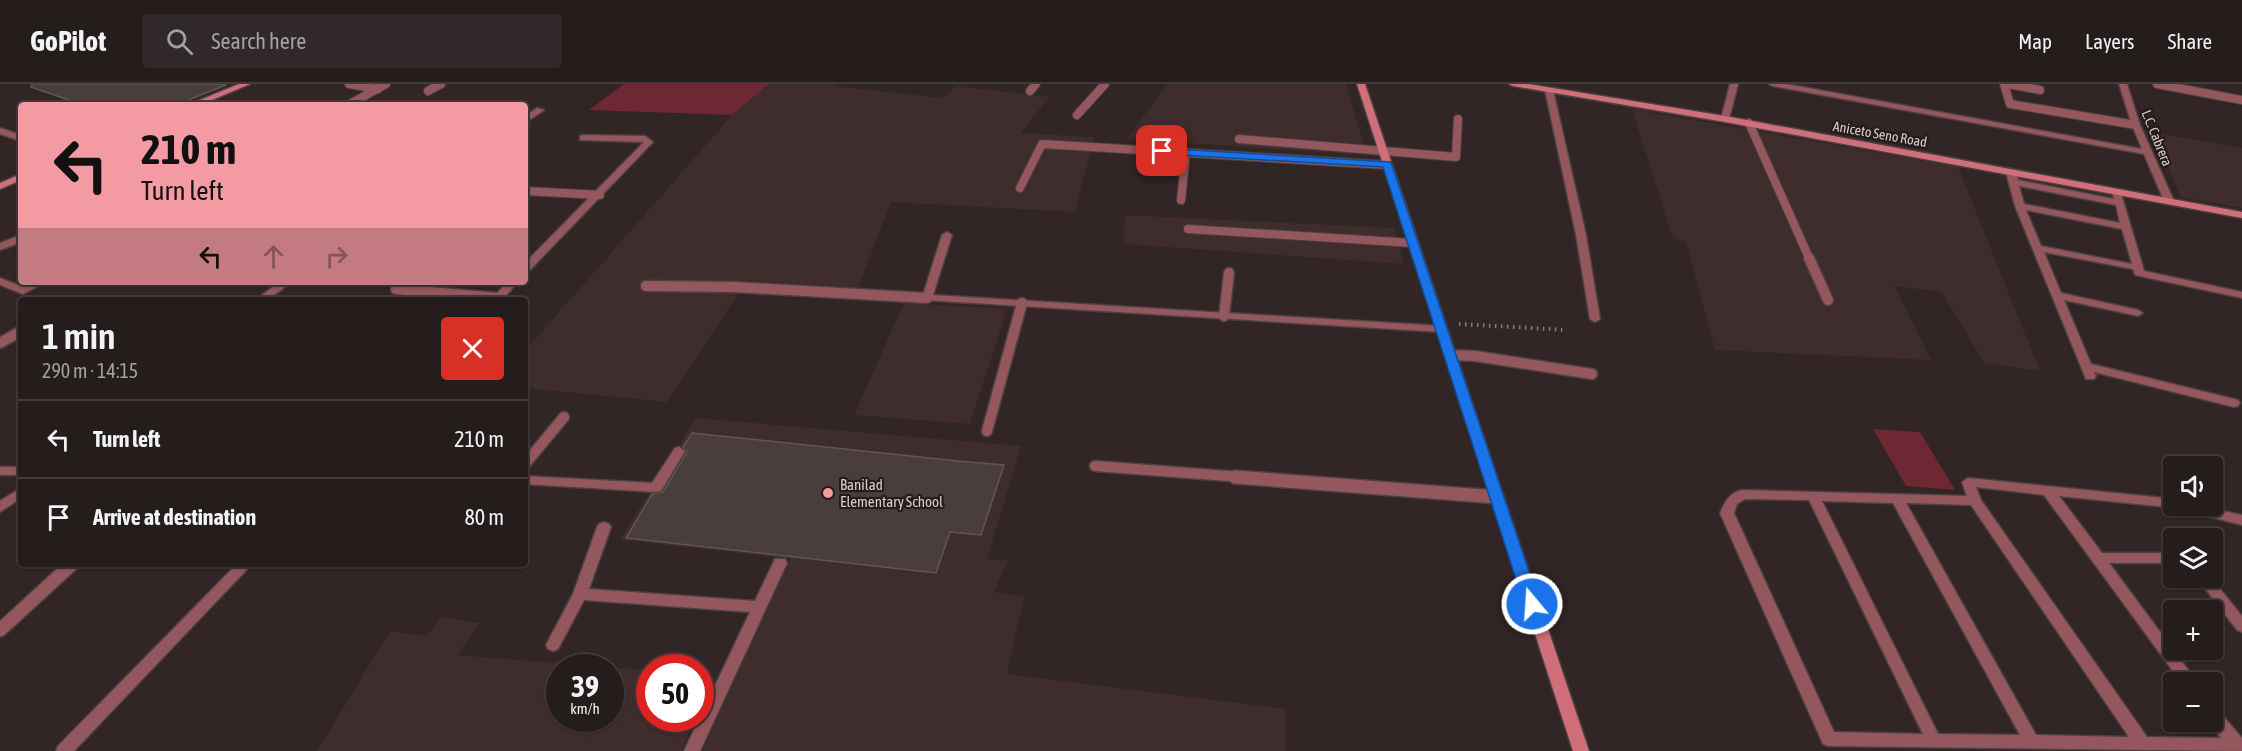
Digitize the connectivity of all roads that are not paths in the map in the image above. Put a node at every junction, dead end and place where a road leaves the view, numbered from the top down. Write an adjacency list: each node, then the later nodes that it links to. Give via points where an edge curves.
1 (246, 84): 20 (main road)
2 (349, 84): 14 (lane)
3 (387, 84): 14 (lane)
4 (441, 84): 17 (lane)
5 (1036, 84): 18 (lane)
6 (1105, 84): 23 (lane)
7 (1361, 84): 34 (main road)
8 (1513, 84): 15 (main road, Aniceto Seno Road)
9 (1734, 84): 26 (street)
10 (1773, 84): 35 (street)
11 (2006, 84): 16 (lane); 28 (lane, via 2010,104)
12 (2123, 84): 28 (street, L.C. Cabrera)
13 (2157, 84): 19 (lane)
14 (378, 89): 21 (lane)
15 (1549, 90): 26 (main road, Aniceto Seno Road); 75 (street)
16 (2040, 90)
17 (428, 91)
18 (1030, 92)
19 (2242, 100)
20 (201, 102)
21 (354, 102)
22 (540, 110): 24 (street)
23 (1077, 115)
24 (528, 118)
25 (1458, 119): 34 (lane, via 1455,157)
26 (1725, 119): 27 (main road, Aniceto Seno Road)
27 (1749, 123): 37 (main road, Aniceto Seno Road); 71 (lane)
28 (2136, 126): 35 (street, L.C. Cabrera)
29 (0, 131): 30 (street)
30 (18, 137)
31 (583, 138): 43 (street, via 649,142)
32 (1239, 139): 34 (lane)
33 (1186, 152): 36 (lane); 40 (lane, via 1042,144); 44 (lane)
34 (1383, 152): 36 (main road)
35 (2146, 152): 45 (street, L.C. Cabrera)
36 (1388, 165): 53 (main road)
37 (2012, 177): 42 (main road, Aniceto Seno Road); 46 (street); 47 (street)
38 (18, 178): 39 (main road)
39 (0, 186)
40 (1020, 188)
41 (528, 191): 43 (lane)
42 (2116, 192): 45 (main road, Aniceto Seno Road); 66 (street, via 2139,273)
43 (600, 195): 56 (street)
44 (1181, 200)
45 (2169, 201): 48 (main road, Aniceto Seno Road)
46 (2118, 203)
47 (2020, 206): 49 (street); 55 (street)
48 (2242, 215)
49 (2122, 226)
50 (1188, 230): 53 (lane)
51 (947, 235): 70 (street)
52 (18, 239): 54 (street)
53 (1413, 243): 76 (main road)
54 (0, 248)
55 (2038, 248): 57 (street); 65 (street)
56 (528, 266)
57 (2130, 267)
58 (1229, 273): 74 (lane)
59 (0, 281): 60 (street, via 23,291)
60 (35, 285)
61 (282, 285): 67 (street)
62 (510, 285): 69 (street)
63 (646, 286): 70 (lane)
64 (396, 289): 68 (lane)
65 (2057, 295): 73 (street); 81 (street, via 2089,372)
66 (2242, 295)
67 (264, 297)
68 (477, 297)
69 (499, 297)
70 (927, 298): 72 (street)
71 (1828, 300)
72 (1022, 303): 74 (street); 83 (lane)
73 (2138, 313)
74 (1224, 316): 76 (street)
75 (1595, 319)
76 (1441, 326): 79 (main road)
77 (18, 333): 78 (lane)
78 (0, 344)
79 (1450, 355): 80 (lane); 93 (main road)
80 (1592, 374)
81 (2234, 404)
82 (564, 417): 85 (lane)
83 (987, 431)
84 (679, 451): 89 (street, via 656,488)
85 (528, 460)
86 (1095, 465): 93 (lane)
87 (0, 471): 88 (street)
88 (18, 471)
89 (528, 480)
90 (2047, 489): 95 (street, via 1968,482); 96 (street); 101 (street)
91 (18, 494): 97 (street)
92 (1814, 496): 94 (street); 114 (street); 114 (street, via 1742,494 1731,502 1727,513 1829,739)
93 (1497, 497): 120 (main road)
94 (1897, 499): 95 (street); 115 (street)
95 (1975, 501): 116 (street)
96 (2163, 503)
97 (0, 507)
98 (2223, 516): 99 (street)
99 (2242, 520)
100 (604, 527): 107 (street)
101 (2097, 558): 102 (street); 112 (street)
102 (2163, 558)
103 (780, 562): 108 (street)
104 (69, 567): 110 (lane)
105 (242, 567): 118 (street)
106 (2212, 588): 109 (street)
107 (580, 594): 108 (street); 111 (street)
108 (758, 607): 119 (street)
109 (2242, 626)
110 (0, 630)
111 (554, 645)
112 (2182, 672)
113 (2223, 727): 117 (street)
114 (1934, 741): 115 (street)
115 (2032, 742): 116 (street)
116 (2142, 743): 117 (street)
117 (2239, 745)
118 (64, 751)
119 (692, 751)
120 (1581, 751)

